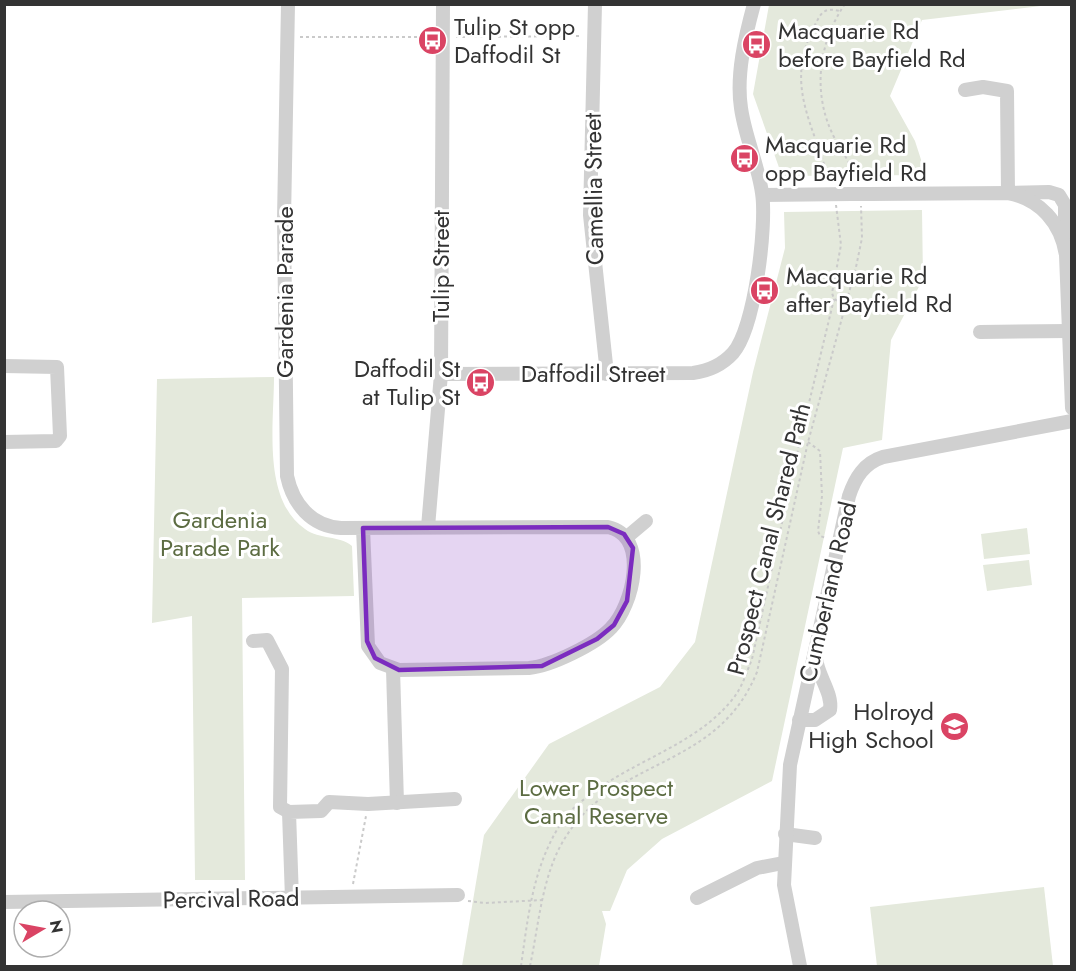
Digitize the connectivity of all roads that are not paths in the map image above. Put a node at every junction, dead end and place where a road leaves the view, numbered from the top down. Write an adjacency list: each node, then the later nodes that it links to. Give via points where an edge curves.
1 (288, 4): 19 (street, Gardenia Parade, via 284,219 286,476 296,502 312,518 334,528)
2 (443, 4): 12 (street, Tulip Street)
3 (595, 4): 13 (street, Camellia Street, via 590,215)
4 (754, 4): 7 (street, via 740,71 741,108)
5 (965, 90): 6 (street, via 982,87 1007,91)
6 (1008, 193): 7 (street, bridge); 8 (street, via 1026,198 1047,213 1062,236); 8 (street, via 1053,193 1062,198)
7 (763, 195): 13 (street, Daffodil Street, via 757,278 743,336 736,348 717,365 700,372)
8 (1066, 255): 9 (street)
9 (1068, 331): 10 (street); 14 (street)
10 (980, 332)
11 (4, 366): 16 (street, via 57,367 60,425 56,441)
12 (441, 374): 13 (street, Daffodil Street); 18 (street, Tulip Street)
13 (607, 374)
14 (1071, 408)
15 (1071, 420): 22 (street, Cumberland Road, via 875,460 862,471 852,486)
16 (4, 442)
17 (646, 521): 20 (street)
18 (428, 527): 19 (street, Gardenia Parade); 20 (street, Gardenia Parade, via 608,526)
19 (363, 528): 23 (street, via 367,641 375,658)
20 (627, 537): 23 (street, via 635,560 627,601 614,624 597,639 534,668)
21 (253, 641): 27 (street, via 267,640 282,664 279,798 280,807)
22 (816, 647): 24 (street, Cumberland Road); 24 (street, via 817,666 830,710 815,720)
23 (393, 669): 26 (street)
24 (799, 720): 28 (street, Cumberland Road, via 790,765)
25 (455, 799): 26 (street)
26 (397, 803): 27 (street, via 330,802 321,811)
27 (289, 813): 33 (street)
28 (785, 834): 29 (street); 30 (street, Cumberland Road)
29 (816, 838)
30 (783, 863): 32 (street, via 757,868); 35 (street, Cumberland Road, via 787,908)
31 (458, 895): 33 (street, Percival Road)
32 (697, 898)
33 (292, 899): 34 (street, Percival Road)
34 (4, 902)
35 (800, 966)

